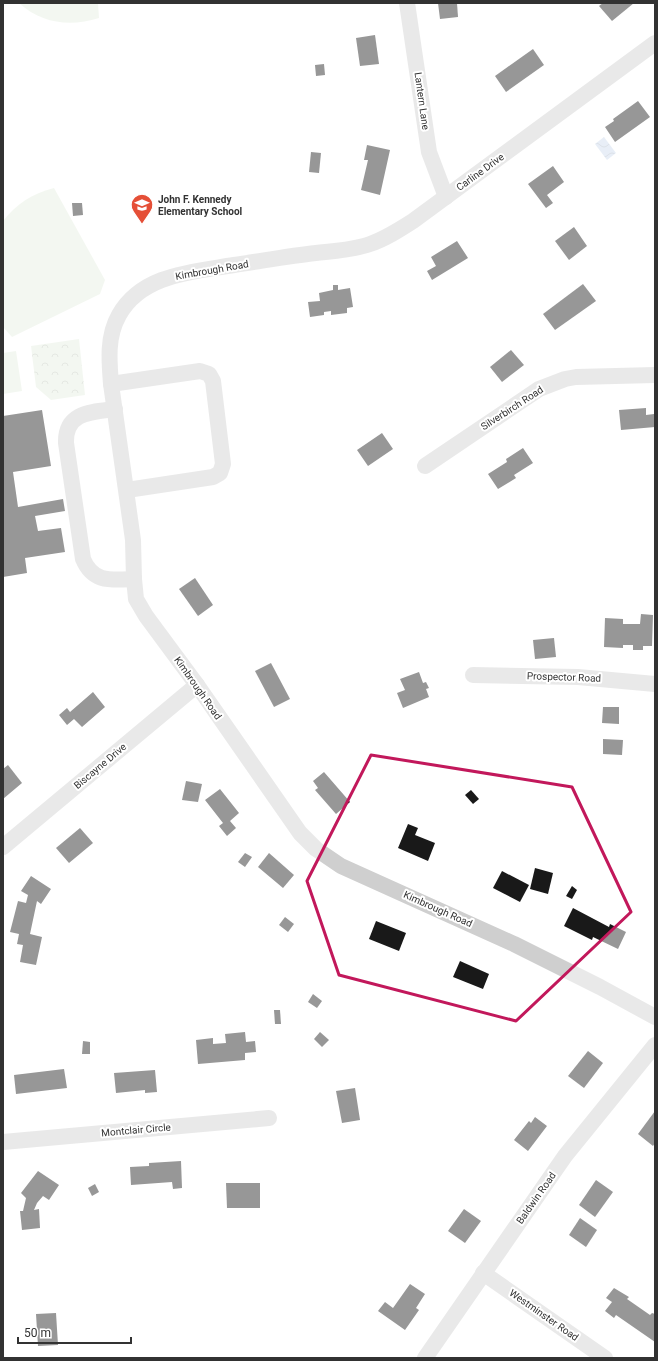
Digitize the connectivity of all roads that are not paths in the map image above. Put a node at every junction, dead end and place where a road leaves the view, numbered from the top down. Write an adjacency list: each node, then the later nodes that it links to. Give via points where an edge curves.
1 (407, 3): 3 (street, Lantern Lane, via 429,152)
2 (655, 42): 3 (street, Carline Drive)
3 (446, 197): 4 (street, Carline Drive, via 401,229 370,244)
4 (285, 257): 6 (street, Kimbrough Road, via 180,274 159,281 139,293 123,309 112,330)
5 (655, 375): 8 (street, Silverbirch Road, via 565,379 540,389)
6 (111, 384): 7 (street, Kimbrough Road); 9 (street, via 200,371 209,374 213,382 223,464 220,472 213,477)
7 (115, 409): 9 (street, Kimbrough Road); 10 (street, via 76,418 67,429 66,443 85,564 96,576 114,580)
8 (426, 466)
9 (127, 490): 10 (street, Kimbrough Road, via 134,540)
10 (134, 579): 12 (street, Kimbrough Road, via 134,592 146,616)
11 (473, 675): 13 (street, Prospector Road, via 578,677)
12 (197, 684): 14 (street, Biscayne Drive); 15 (street, Kimbrough Road, via 291,821 305,838 328,858 514,944)
13 (655, 684)
14 (3, 847)
15 (655, 1017)
16 (655, 1045): 19 (street, Baldwin Road, via 569,1151)
17 (269, 1118): 18 (street, Montclair Circle)
18 (3, 1142)
19 (483, 1273): 20 (street, Baldwin Road); 21 (street, Westminster Road)
20 (425, 1358)
21 (605, 1358)

